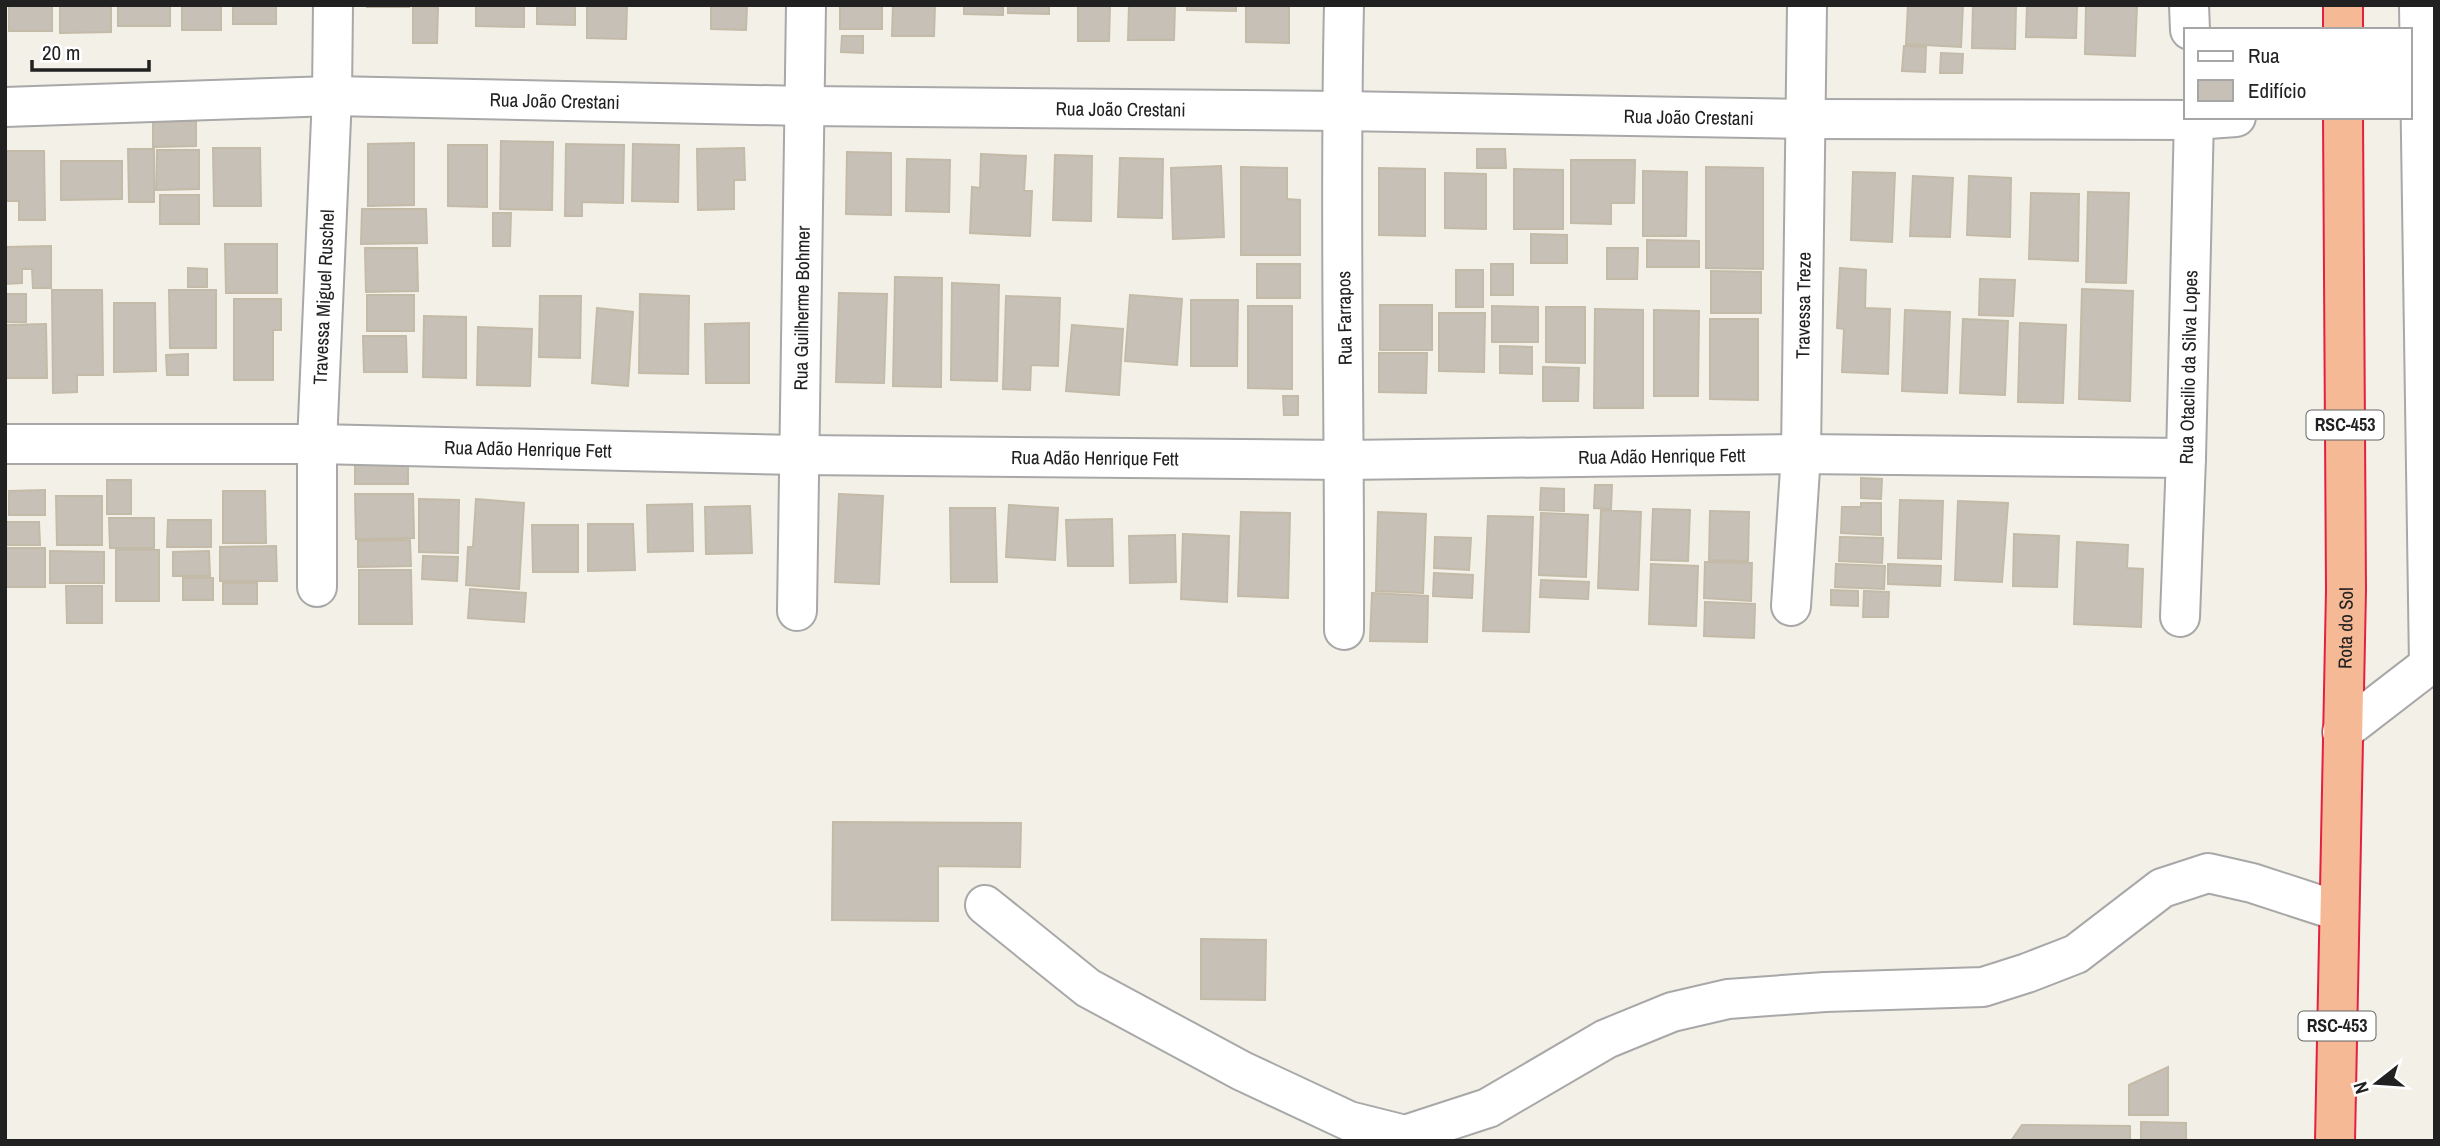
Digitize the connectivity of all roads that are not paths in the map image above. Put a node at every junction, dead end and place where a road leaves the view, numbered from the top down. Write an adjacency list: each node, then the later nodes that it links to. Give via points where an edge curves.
1 (333, 5): 10 (street, Travessa Miguel Ruschel)
2 (806, 5): 11 (street, Rua Guilherme Bohmer)
3 (1344, 5): 14 (street, Rua Farrapos)
4 (1807, 5): 15 (street, Travessa Treze)
5 (2189, 5): 8 (street)
6 (2343, 5): 9 (highway)
7 (2420, 5): 12 (street)
8 (2190, 28)
9 (2343, 28)
10 (332, 96): 11 (street, Rua João Crestani); 13 (street, Rua João Crestani); 19 (street, Travessa Miguel Ruschel)
11 (804, 106): 14 (street, Rua João Crestani); 21 (street, Rua Guilherme Bohmer)
12 (2415, 106): 29 (street)
13 (5, 107)
14 (1341, 111): 15 (street, Rua João Crestani); 23 (street, Rua Farrapos)
15 (1806, 119): 16 (street, Rua João Crestani); 20 (street, Travessa Treze)
16 (2194, 119): 22 (street, Rua Otacilio da Silva Lopes)
17 (2343, 119): 30 (highway, Rota do Sol / RSC-453, via 2346,590)
18 (5, 444): 19 (street, Rua Adão Henrique Fett)
19 (317, 444): 21 (street, Rua Adão Henrique Fett); 24 (street, Travessa Miguel Ruschel)
20 (1801, 454): 22 (street, Rua Adão Henrique Fett); 23 (street, Rua Adão Henrique Fett); 25 (street, Travessa Treze)
21 (799, 455): 23 (street, Rua Adão Henrique Fett); 26 (street, Rua Guilherme Bohmer)
22 (2186, 458): 27 (street, Rua Otacilio da Silva Lopes)
23 (1345, 460): 28 (street, Rua Farrapos)
24 (317, 587)
25 (1791, 606)
26 (797, 611)
27 (2180, 617)
28 (1344, 630)
29 (2432, 665): 30 (street)
30 (2342, 732): 32 (highway, Rota do Sol / RSC-453)
31 (985, 905): 32 (street, via 1088,988 1242,1071 1349,1121 1405,1135 1489,1108 1606,1039 1672,1012 1728,999 1983,987 2027,973 2076,954 2162,888 2208,873)
32 (2338, 911): 33 (highway, Rota do Sol / RSC-453)
33 (2335, 1141)

